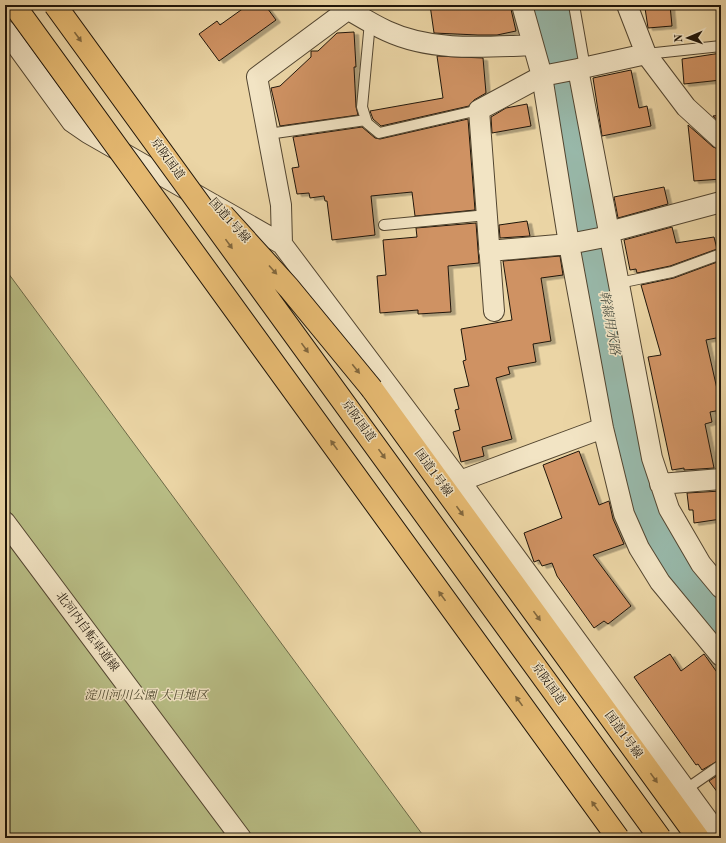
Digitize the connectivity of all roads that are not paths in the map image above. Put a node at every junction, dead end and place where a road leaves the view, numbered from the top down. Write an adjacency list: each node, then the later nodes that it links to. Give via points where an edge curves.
1 (14, 5): 39 (highway, one-way to 1, bridge)
2 (55, 5): 16 (highway, 京阪国道, one-way to 16, bridge)
3 (522, 5): 9 (street)
4 (574, 5): 12 (lane)
5 (627, 5): 11 (street)
6 (352, 8): 7 (street); 17 (street, via 257,77)
7 (370, 22): 9 (street, via 388,32 433,44 471,48); 15 (lane, via 362,107)
8 (5, 30): 24 (street, via 72,122)
9 (533, 45): 13 (street)
10 (721, 46): 11 (lane)
11 (646, 54): 12 (street); 18 (street, via 686,107)
12 (579, 69): 13 (street); 22 (street)
13 (545, 76): 14 (street); 23 (street)
14 (479, 110): 15 (lane, via 379,133); 20 (street)
15 (366, 120): 17 (lane)
16 (143, 126): 40 (highway, 京阪国道, one-way to 40, bridge); 41 (highway, 国道1号線, one-way to 41, bridge, via 289,288 372,388)
17 (268, 134): 24 (street, via 281,206)
18 (721, 139)
19 (721, 202): 22 (street)
20 (487, 215): 21 (lane); 25 (street)
21 (384, 225)
22 (608, 235): 23 (street); 27 (street)
23 (573, 243): 25 (street); 29 (street)
24 (282, 244): 31 (street)
25 (489, 251): 28 (street)
26 (721, 254): 27 (lane, via 672,272)
27 (619, 283): 32 (street, via 652,458)
28 (494, 311)
29 (604, 428): 31 (street); 35 (street, via 624,514 639,548 660,582)
30 (721, 479): 32 (street)
31 (460, 482): 37 (street)
32 (660, 484): 34 (street, via 669,509 701,564)
33 (5, 522): 38 (street, 北河内自転車道線)
34 (721, 588)
35 (721, 656)
36 (721, 765): 37 (lane)
37 (685, 790): 42 (street)
38 (241, 838)
39 (618, 838)
40 (660, 838)
41 (698, 838)
42 (721, 838)

